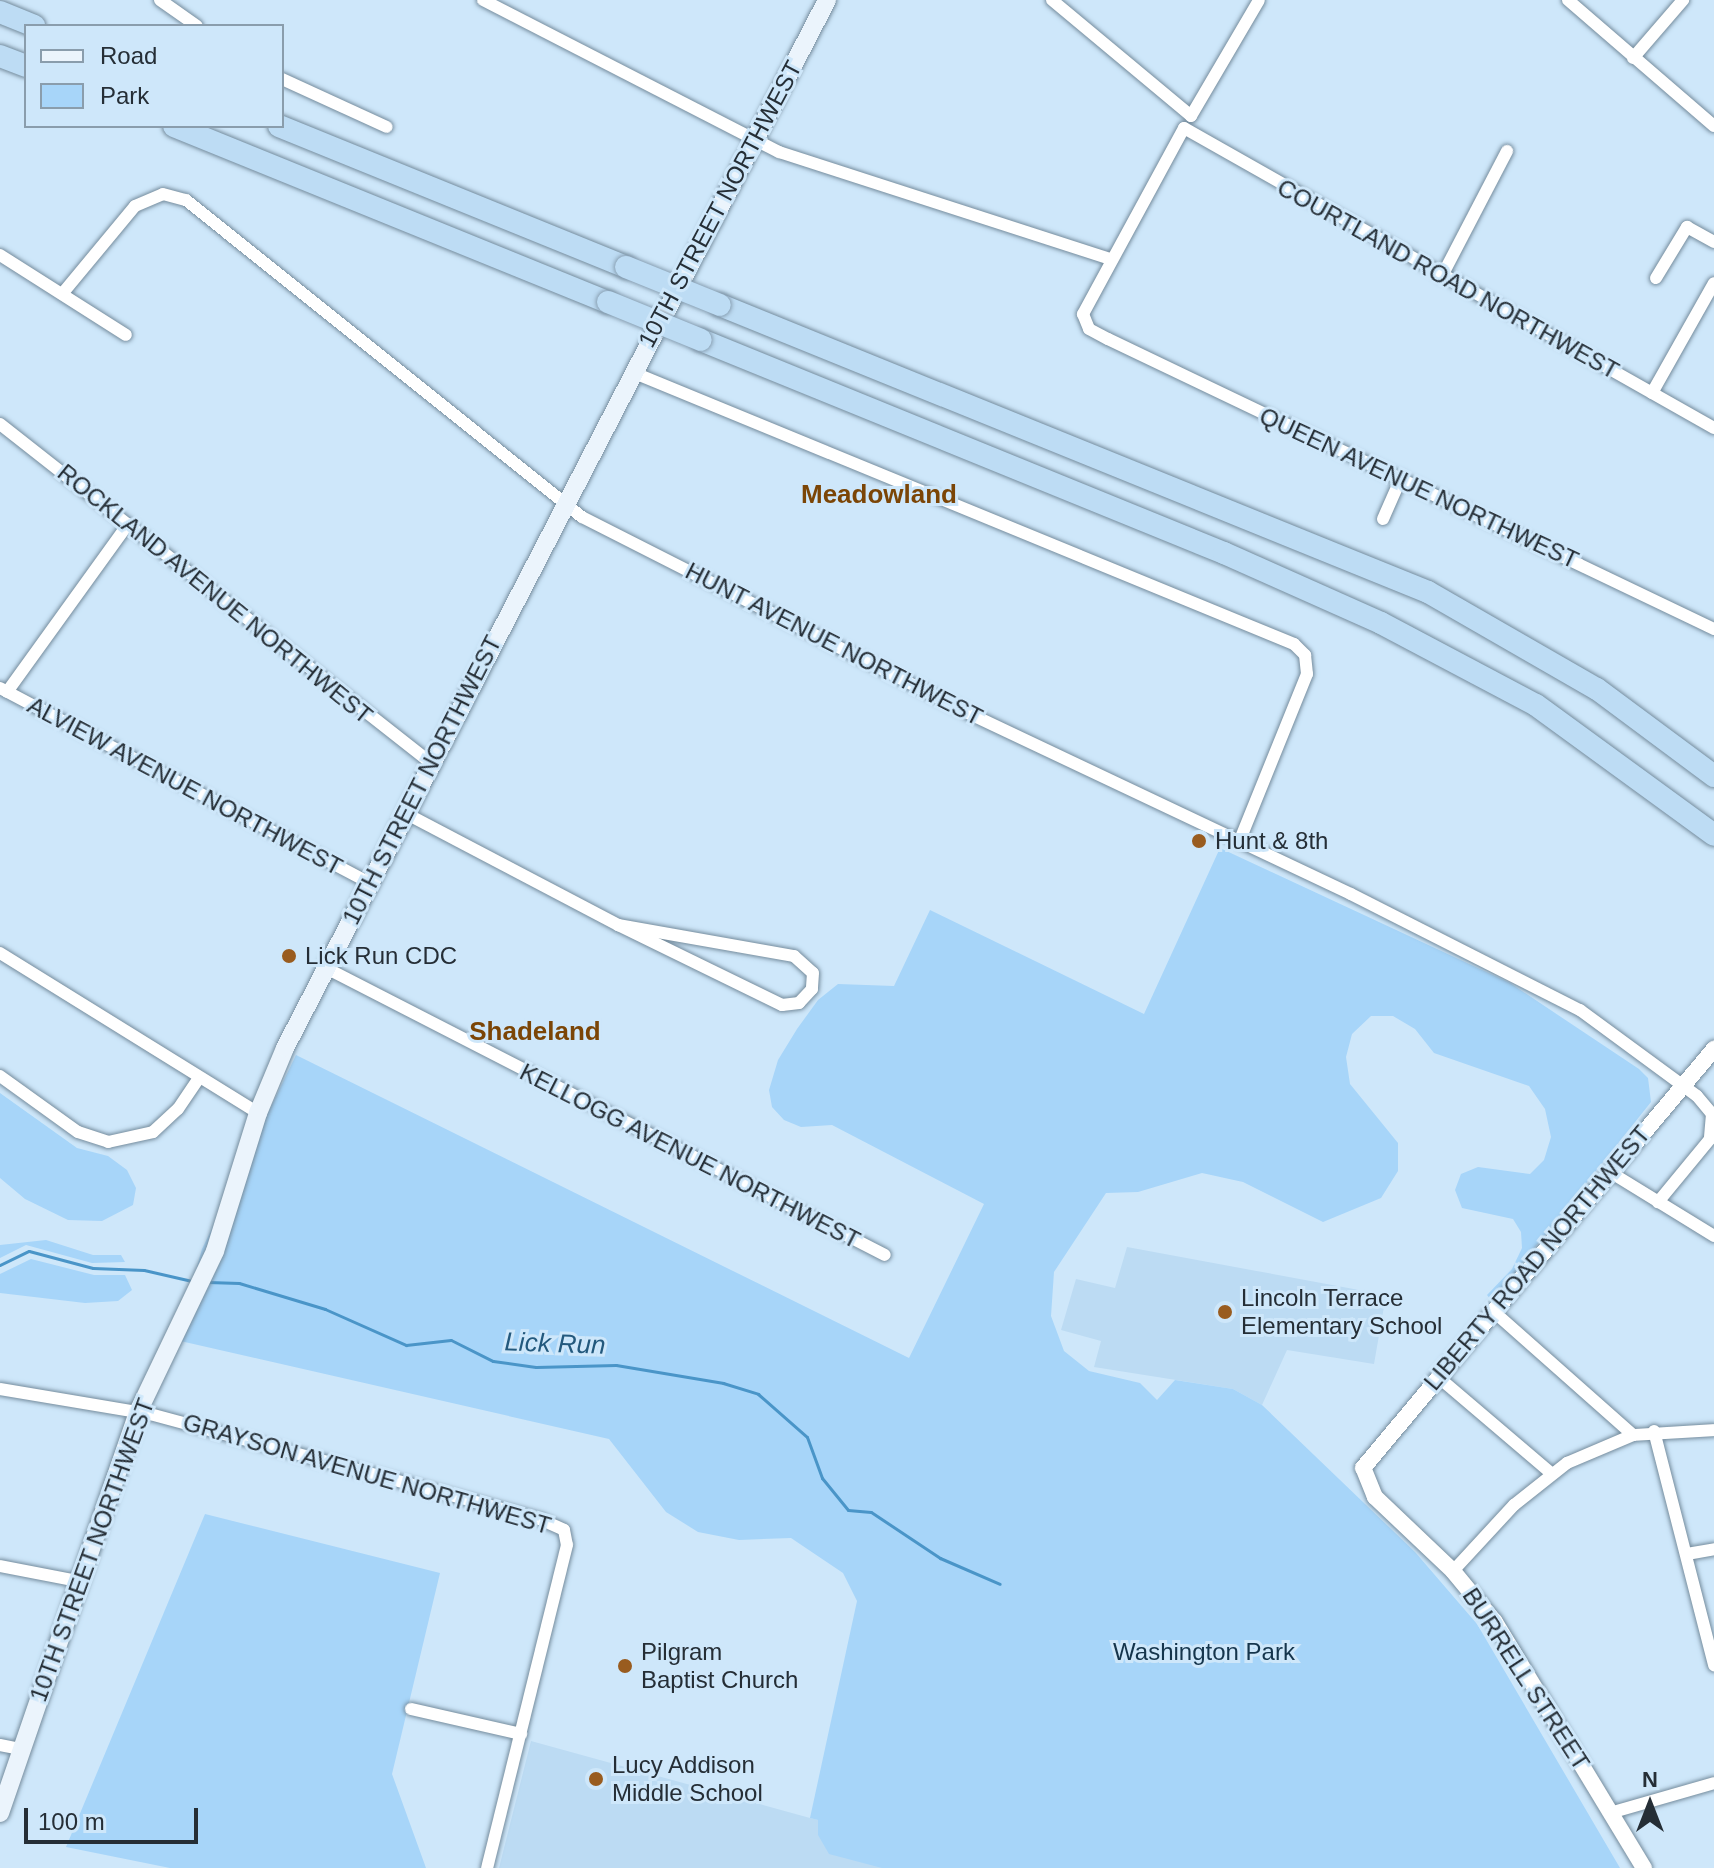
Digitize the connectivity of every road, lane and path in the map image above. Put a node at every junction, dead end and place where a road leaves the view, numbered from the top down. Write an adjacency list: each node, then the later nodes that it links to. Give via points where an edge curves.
1 (160, 0): 10 (street)
2 (483, 0): 20 (street)
3 (827, 0): 20 (main road, 10TH STREET NORTHWEST)
4 (1052, 0): 15 (street, COURTLAND ROAD NORTHWEST)
5 (1259, 0): 15 (street, QUEEN AVENUE NORTHWEST)
6 (1568, 0): 12 (street)
7 (1683, 0): 12 (street)
8 (0, 12): 9 (highway)
9 (29, 24)
10 (194, 24)
11 (0, 56): 13 (highway)
12 (1633, 58): 16 (street)
13 (24, 65)
14 (284, 80): 17 (street)
15 (1187, 122): 24 (street, QUEEN AVENUE NORTHWEST); 25 (street, COURTLAND ROAD NORTHWEST)
16 (1714, 126)
17 (387, 127)
18 (179, 128): 43 (highway, bridge, via 1224,553 1381,623 1536,705)
19 (284, 128): 41 (highway, bridge, via 1415,585 1560,666)
20 (754, 141): 24 (street); 30 (main road, 10TH STREET NORTHWEST)
21 (1507, 151): 25 (street)
22 (1714, 242): 26 (street, via 1687,227)
23 (0, 255): 28 (street)
24 (1111, 259): 34 (street, QUEEN AVENUE NORTHWEST, via 1083,314 1089,329)
25 (1442, 276): 31 (street, COURTLAND ROAD NORTHWEST)
26 (1656, 278)
27 (1714, 283): 31 (street)
28 (62, 294): 29 (street); 35 (street, HUNT AVENUE NORTHWEST, via 135,206 163,194 186,200)
29 (126, 335)
30 (632, 372): 35 (main road, 10TH STREET NORTHWEST); 44 (street, via 1300,648 1307,674)
31 (1652, 393): 33 (street, COURTLAND ROAD NORTHWEST)
32 (0, 424): 37 (street, ROCKLAND AVENUE NORTHWEST)
33 (1714, 428)
34 (1401, 478): 36 (street); 38 (street, QUEEN AVENUE NORTHWEST)
35 (562, 504): 40 (main road, 10TH STREET NORTHWEST); 44 (street, HUNT AVENUE NORTHWEST, via 966,712)
36 (1383, 519)
37 (128, 524): 39 (street); 40 (street, ROCKLAND AVENUE NORTHWEST)
38 (1714, 629)
39 (3, 690): 45 (street, ALVIEW AVENUE NORTHWEST)
40 (431, 763): 42 (main road, 10TH STREET NORTHWEST)
41 (1714, 776)
42 (405, 813): 45 (main road, 10TH STREET NORTHWEST); 46 (street)
43 (1714, 835)
44 (1239, 842): 52 (street, HUNT AVENUE NORTHWEST, via 1567,1003)
45 (370, 883): 48 (main road, 10TH STREET NORTHWEST)
46 (618, 925): 46 (street, via 782,1005 799,1003 812,989 813,973 794,956)
47 (0, 953): 51 (street)
48 (326, 968): 53 (main road, 10TH STREET NORTHWEST); 57 (street, KELLOGG AVENUE NORTHWEST)
49 (1714, 1049): 52 (street, LIBERTY ROAD NORTHWEST)
50 (0, 1076): 51 (street, via 78,1132 108,1142 153,1132 178,1109)
51 (199, 1078): 53 (street)
52 (1682, 1087): 54 (street, LIBERTY ROAD NORTHWEST); 55 (street, HUNT AVENUE NORTHWEST, via 1706,1105 1713,1131)
53 (258, 1113): 61 (main road, 10TH STREET NORTHWEST, via 215,1251)
54 (1610, 1172): 55 (street); 58 (street, LIBERTY ROAD NORTHWEST)
55 (1658, 1202): 56 (street)
56 (1714, 1236)
57 (885, 1255)
58 (1493, 1311): 59 (street, LIBERTY ROAD NORTHWEST); 64 (street)
59 (1437, 1376): 65 (street, LIBERTY ROAD NORTHWEST); 66 (street)
60 (0, 1389): 61 (street, GRAYSON AVENUE NORTHWEST)
61 (138, 1412): 71 (main road, 10TH STREET NORTHWEST); 74 (street, GRAYSON AVENUE NORTHWEST, via 558,1525 567,1541)
62 (1714, 1430): 63 (street)
63 (1654, 1431): 64 (street); 68 (street)
64 (1633, 1435): 66 (street)
65 (1363, 1468): 70 (street, BURRELL STREET, via 1375,1497)
66 (1551, 1473): 70 (street)
67 (1714, 1549): 68 (street)
68 (1687, 1554): 72 (street)
69 (0, 1566): 71 (street)
70 (1453, 1571): 78 (street, BURRELL STREET, via 1495,1622)
71 (78, 1581): 76 (main road, 10TH STREET NORTHWEST)
72 (1714, 1665)
73 (411, 1709): 74 (street)
74 (521, 1734): 80 (street, GRAYSON AVENUE NORTHWEST)
75 (0, 1745): 76 (street)
76 (20, 1749): 79 (main road, 10TH STREET NORTHWEST)
77 (1714, 1783): 78 (street)
78 (1613, 1812): 81 (street, BURRELL STREET)
79 (0, 1813)
80 (487, 1868)
81 (1644, 1868)

